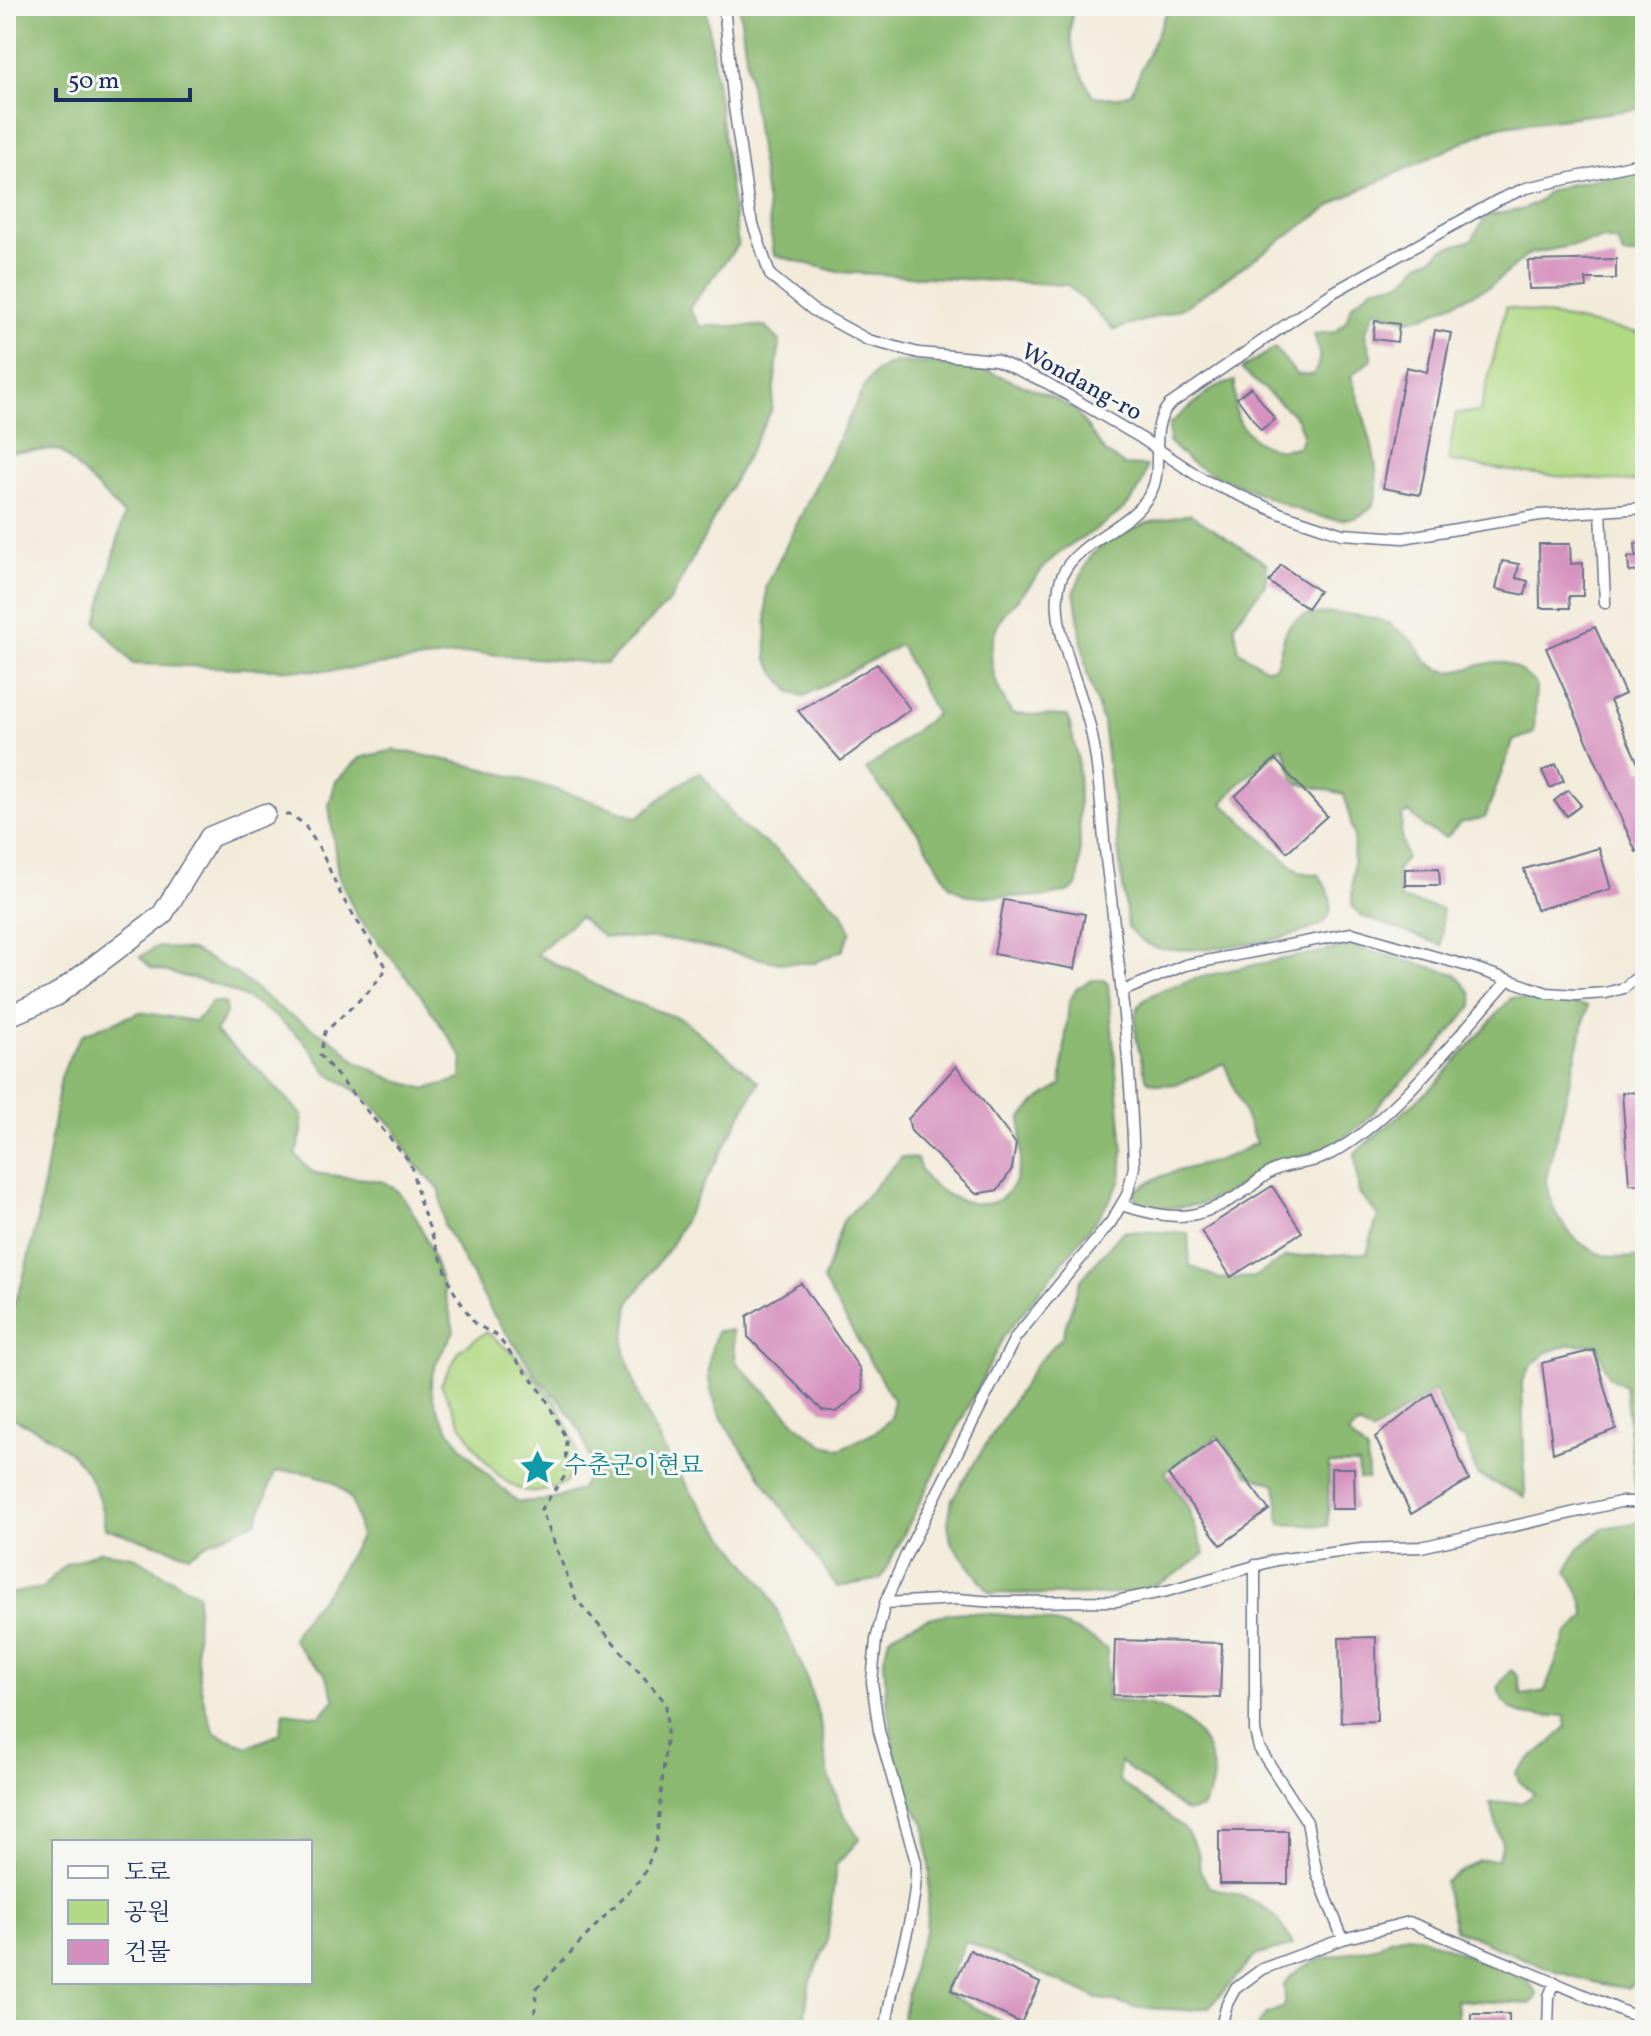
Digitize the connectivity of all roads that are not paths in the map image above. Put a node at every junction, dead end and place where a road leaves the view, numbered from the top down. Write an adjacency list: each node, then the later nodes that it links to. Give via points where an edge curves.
1 (724, 6): 3 (lane, Wondang-ro, via 750,215 770,275 813,310 868,340 919,353 996,360 1047,383)
2 (1645, 162): 3 (lane, via 1526,188 1332,293 1169,405 1161,415)
3 (1155, 448): 5 (lane, Wondang-ro, via 1204,480 1342,534 1403,538 1540,515); 10 (lane, via 1151,493 1075,557 1062,575 1057,606 1090,728)
4 (1645, 508): 5 (lane, Wondang-ro)
5 (1601, 511): 6 (lane)
6 (1605, 603)
7 (265, 814): 11 (street, via 210,837 162,915 55,996)
8 (1645, 971): 9 (lane, via 1624,988 1576,995 1547,993)
9 (1508, 980): 10 (lane, via 1352,933 1185,965); 12 (lane, via 1383,1116 1326,1157 1276,1169 1239,1195 1190,1217 1156,1216)
10 (1123, 991): 12 (lane, via 1134,1167)
11 (6, 1017)
12 (1121, 1205): 15 (lane, via 1015,1338)
13 (1645, 1502): 14 (lane, via 1620,1502 1421,1547 1321,1553)
14 (1255, 1565): 15 (lane, via 1116,1601); 16 (lane, via 1255,1731 1259,1748 1307,1822 1317,1874)
15 (885, 1603): 19 (lane, via 872,1682 879,1731 916,1862)
16 (1343, 1939): 17 (lane, via 1409,1922); 20 (lane, via 1248,1978 1227,2004)
17 (1555, 1982): 18 (lane); 21 (lane)
18 (1645, 2017)
19 (886, 2030)
20 (1224, 2030)
21 (1548, 2030)

